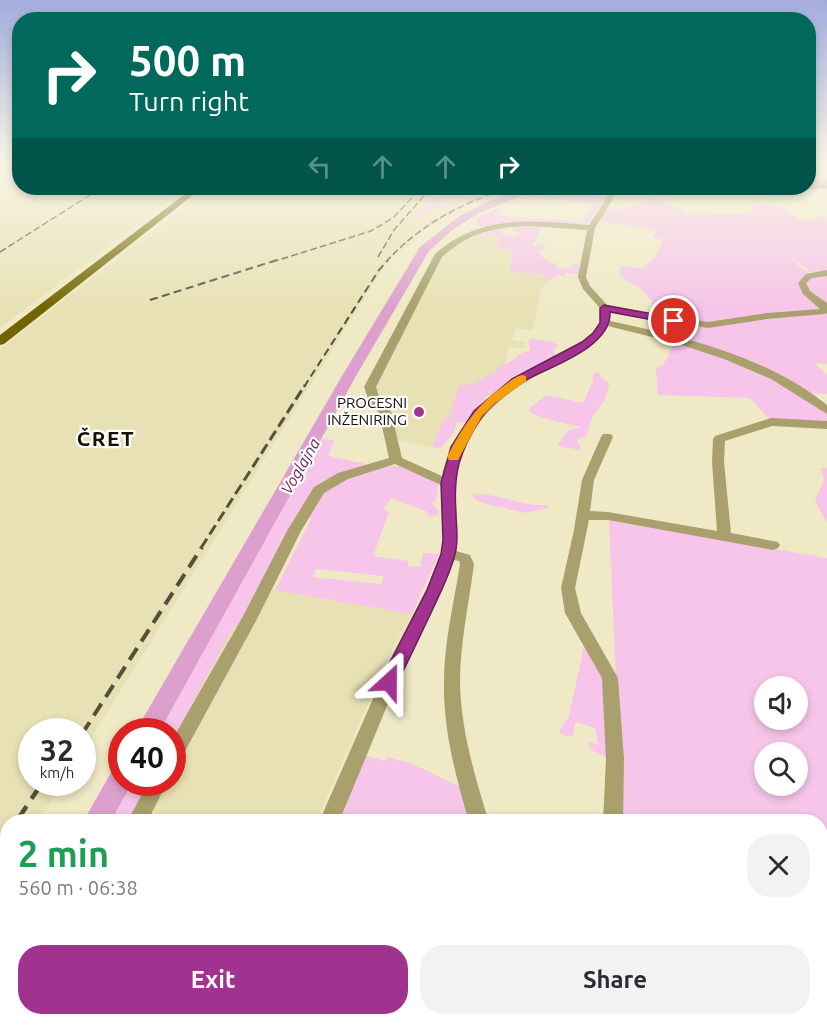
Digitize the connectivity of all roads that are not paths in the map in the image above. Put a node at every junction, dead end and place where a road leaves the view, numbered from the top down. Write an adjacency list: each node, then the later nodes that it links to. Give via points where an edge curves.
1 (167, 212): 7 (main road)
2 (602, 212): 3 (street)
3 (591, 228): 5 (street, via 582,278); 11 (street, via 529,223 489,228 455,240 438,256 370,387 385,412)
4 (827, 273): 5 (street, via 810,275 802,283 806,292 825,306 824,311 708,325)
5 (604, 308): 6 (street)
6 (605, 323): 8 (street, via 712,350 740,361 795,387); 12 (street, via 586,345 516,381 478,413 457,447)
7 (0, 341)
8 (827, 411)
9 (827, 425): 14 (street, via 771,422 719,439)
10 (607, 437): 13 (street, via 588,480)
11 (396, 460): 12 (street); 17 (street, via 344,476 319,490)
12 (447, 483): 16 (street)
13 (584, 515): 14 (street); 22 (street, via 571,569 569,602 610,678 615,759)
14 (725, 537): 15 (street)
15 (773, 545)
16 (448, 554): 20 (street); 21 (street, via 465,558 467,564 452,682 460,753)
17 (186, 732)
18 (151, 796): 19 (street)
19 (141, 814)
20 (332, 814)
21 (476, 814)
22 (613, 814)

